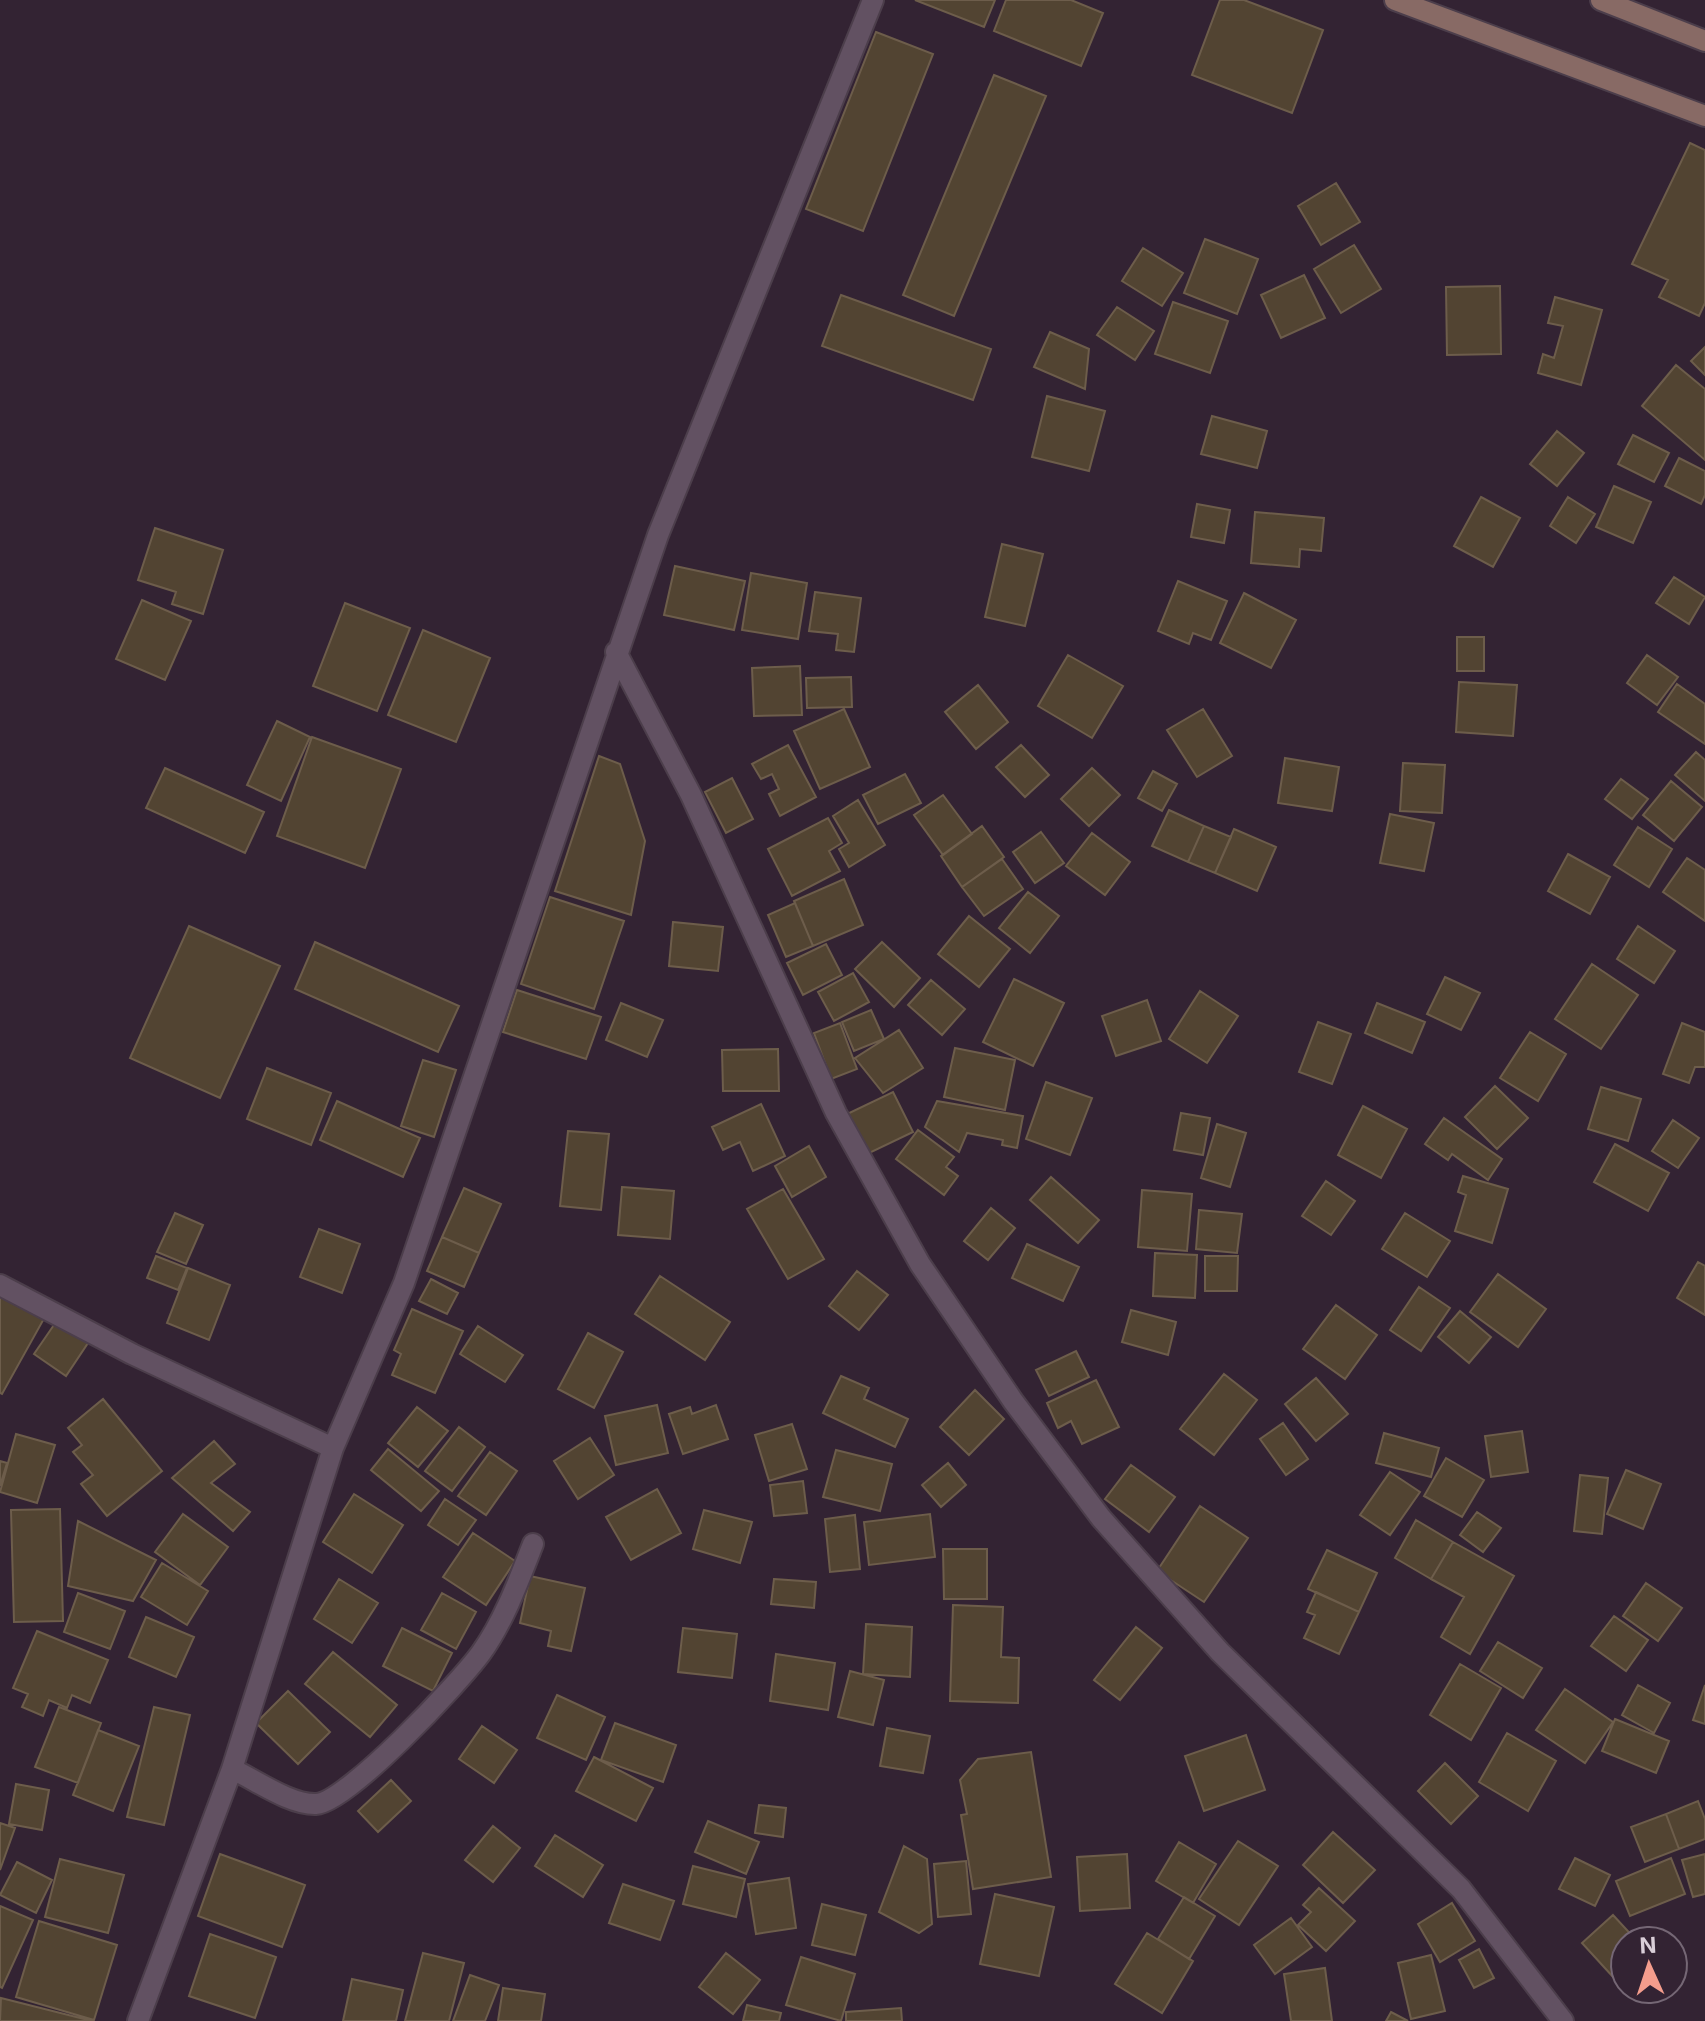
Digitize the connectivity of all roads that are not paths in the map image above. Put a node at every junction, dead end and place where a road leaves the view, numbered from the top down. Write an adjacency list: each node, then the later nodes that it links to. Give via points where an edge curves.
1 (873, 0): 6 (street)
2 (1395, 0): 5 (main road)
3 (1601, 0): 4 (main road)
4 (1705, 41)
5 (1705, 116)
6 (616, 652): 8 (street, via 404,1283); 12 (street, via 691,795 869,1176 920,1264 1013,1401 1120,1540 1220,1652 1461,1889)
7 (0, 1285): 8 (street)
8 (333, 1448): 10 (street)
9 (533, 1544): 10 (street, via 481,1653 393,1749 337,1794 321,1804 305,1804)
10 (232, 1769): 11 (street)
11 (138, 2021)
12 (1563, 2021)

